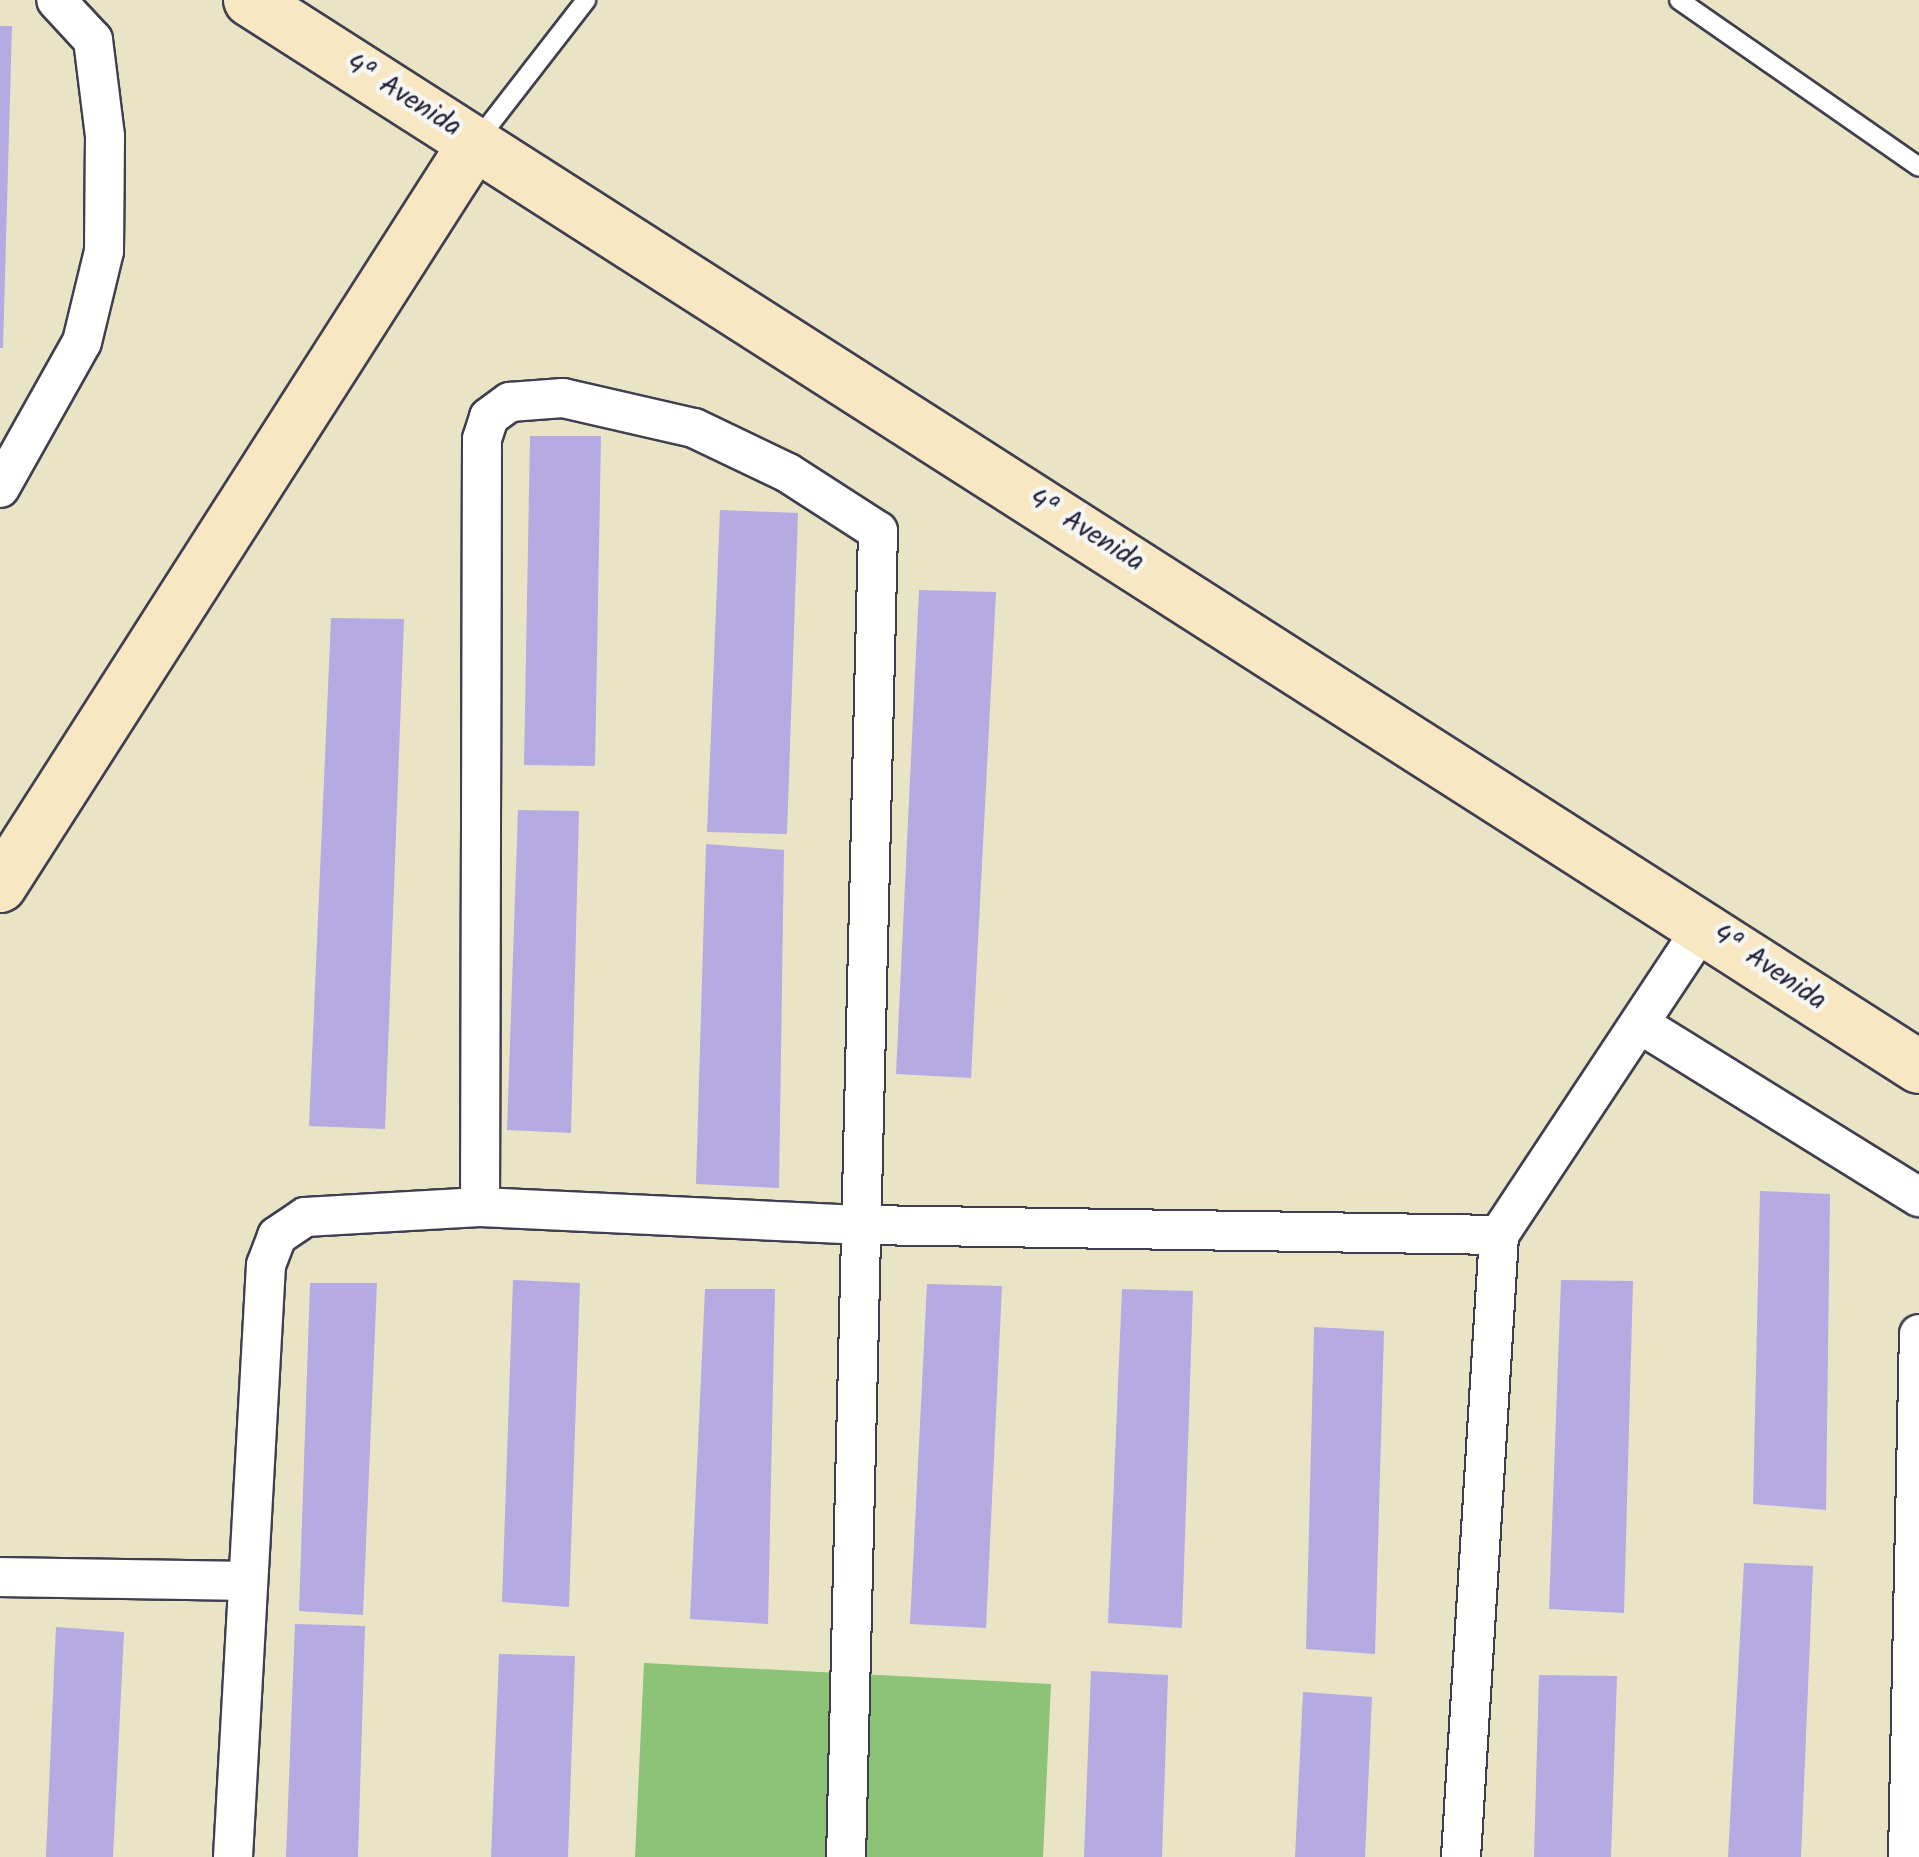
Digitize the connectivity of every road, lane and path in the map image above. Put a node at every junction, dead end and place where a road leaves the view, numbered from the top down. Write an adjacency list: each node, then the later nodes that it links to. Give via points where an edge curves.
1 (56, 0): 7 (street, via 93,40 105,136 104,251 82,342)
2 (250, 0): 5 (street, 4ª Avenida)
3 (586, 0): 5 (lane)
4 (1679, 0): 6 (lane)
5 (476, 142): 8 (street); 9 (street, 4ª Avenida)
6 (1919, 167)
7 (0, 488)
8 (0, 886)
9 (1704, 925): 10 (street); 11 (street, 4ª Avenida)
10 (1643, 1026): 12 (street); 15 (street)
11 (1919, 1067)
12 (1919, 1197)
13 (480, 1207): 14 (street); 14 (street, via 482,439 490,417 510,402 563,398 694,428 788,473 878,532); 18 (street, via 304,1218 277,1236 266,1266)
14 (865, 1225): 15 (street); 20 (street)
15 (1499, 1235): 21 (street)
16 (1919, 1334): 22 (street)
17 (0, 1577): 18 (street)
18 (247, 1581): 19 (street)
19 (233, 1857)
20 (846, 1857)
21 (1461, 1857)
22 (1908, 1857)

